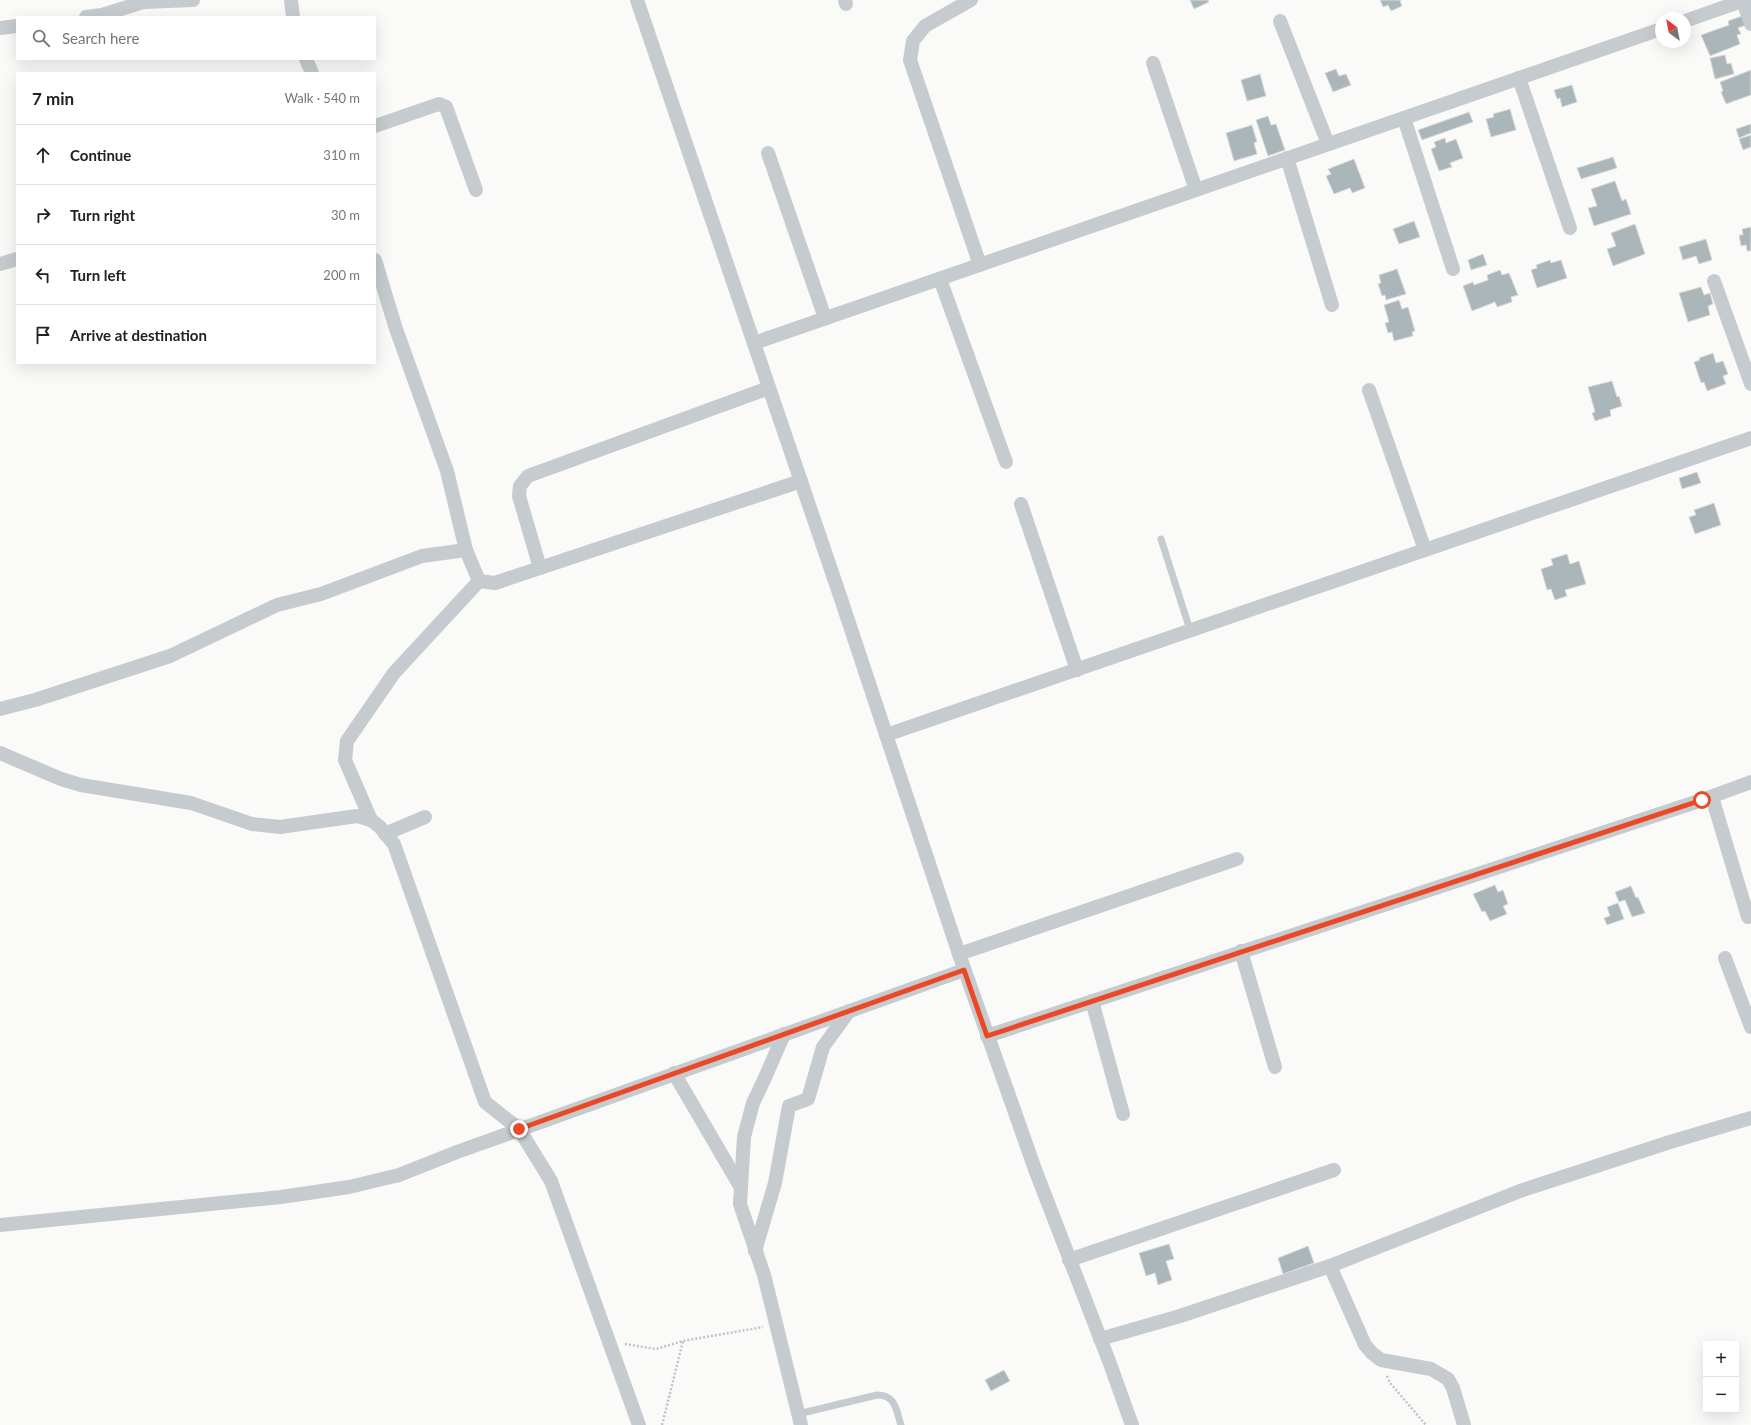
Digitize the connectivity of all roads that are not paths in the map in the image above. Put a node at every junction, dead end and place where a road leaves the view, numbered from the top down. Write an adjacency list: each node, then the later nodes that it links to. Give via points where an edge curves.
1 (193, 0): 6 (street, via 143,2)
2 (291, 0): 7 (street)
3 (637, 0): 35 (street)
4 (971, 0): 29 (street, via 925,26 913,41 910,60)
5 (1744, 0): 8 (street); 10 (street)
6 (94, 16)
7 (292, 16)
8 (1691, 19)
9 (1280, 20): 20 (street)
10 (1751, 24)
11 (16, 26): 12 (street)
12 (0, 28)
13 (1655, 31): 17 (street)
14 (306, 60): 16 (street)
15 (1153, 63): 24 (street)
16 (312, 72)
17 (1519, 78): 18 (street); 25 (street)
18 (1404, 118): 20 (street); 30 (street)
19 (376, 126): 23 (street, via 439,104 446,107)
20 (1328, 144): 22 (street)
21 (768, 153): 34 (street)
22 (1287, 158): 24 (street); 33 (street)
23 (476, 190)
24 (1196, 190): 29 (street)
25 (1570, 228)
26 (16, 259): 28 (street)
27 (376, 263): 44 (street, via 396,329 447,471)
28 (0, 264)
29 (980, 264): 31 (street)
30 (1453, 269)
31 (940, 278): 34 (street); 40 (street)
32 (1714, 281): 36 (street)
33 (1332, 305)
34 (825, 318): 35 (street)
35 (754, 343): 37 (street)
36 (1751, 384)
37 (769, 388): 41 (street); 46 (street, via 528,476 520,486 519,496)
38 (1369, 390): 45 (street)
39 (1751, 438): 45 (street)
40 (1006, 462)
41 (801, 481): 46 (street); 51 (street)
42 (1021, 504): 49 (street)
43 (1161, 539): 48 (lane)
44 (466, 550): 47 (street); 50 (street, via 422,556 321,594 277,605 170,656)
45 (1425, 550): 48 (street)
46 (540, 568): 47 (street, via 494,583)
47 (479, 581): 56 (street, via 394,673 347,742 345,760)
48 (1190, 630): 49 (street)
49 (1076, 670): 51 (street)
50 (0, 709)
51 (886, 735): 61 (street)
52 (0, 753): 56 (street, via 81,785 191,803 252,824 280,828 357,816)
53 (1751, 782): 54 (street)
54 (1712, 796): 59 (street); 60 (street)
55 (425, 817): 57 (street)
56 (371, 820): 57 (street)
57 (385, 834): 73 (street, via 394,844 480,1091 485,1102)
58 (1237, 859): 61 (street)
59 (1748, 917)
60 (1241, 951): 64 (street); 69 (street)
61 (959, 954): 63 (street)
62 (1725, 958): 66 (street)
63 (964, 970): 65 (street); 68 (street)
64 (1092, 1000): 68 (street); 71 (street)
65 (849, 1011): 67 (street); 77 (street, via 823,1047 808,1099 789,1106 775,1183)
66 (1751, 1027)
67 (784, 1034): 70 (street); 75 (street, via 753,1103 744,1137)
68 (987, 1036): 78 (street)
69 (1275, 1067)
70 (674, 1073): 73 (street); 75 (street)
71 (1123, 1114)
72 (1751, 1118): 79 (street, via 1520,1191)
73 (519, 1129): 76 (street, via 399,1175 349,1187 281,1197); 82 (street, via 551,1181)
74 (1334, 1170): 78 (street)
75 (740, 1186): 77 (street, via 740,1204)
76 (0, 1225)
77 (755, 1251): 81 (street, via 764,1275)
78 (1069, 1260): 80 (street)
79 (1330, 1266): 80 (street, via 1180,1316); 85 (street, via 1365,1345 1382,1360 1431,1370 1448,1379)
80 (1100, 1339): 84 (street)
81 (799, 1419): 83 (lane, via 878,1395 886,1395 893,1400)
82 (639, 1425)
83 (901, 1425)
84 (1132, 1425)
85 (1464, 1425)

